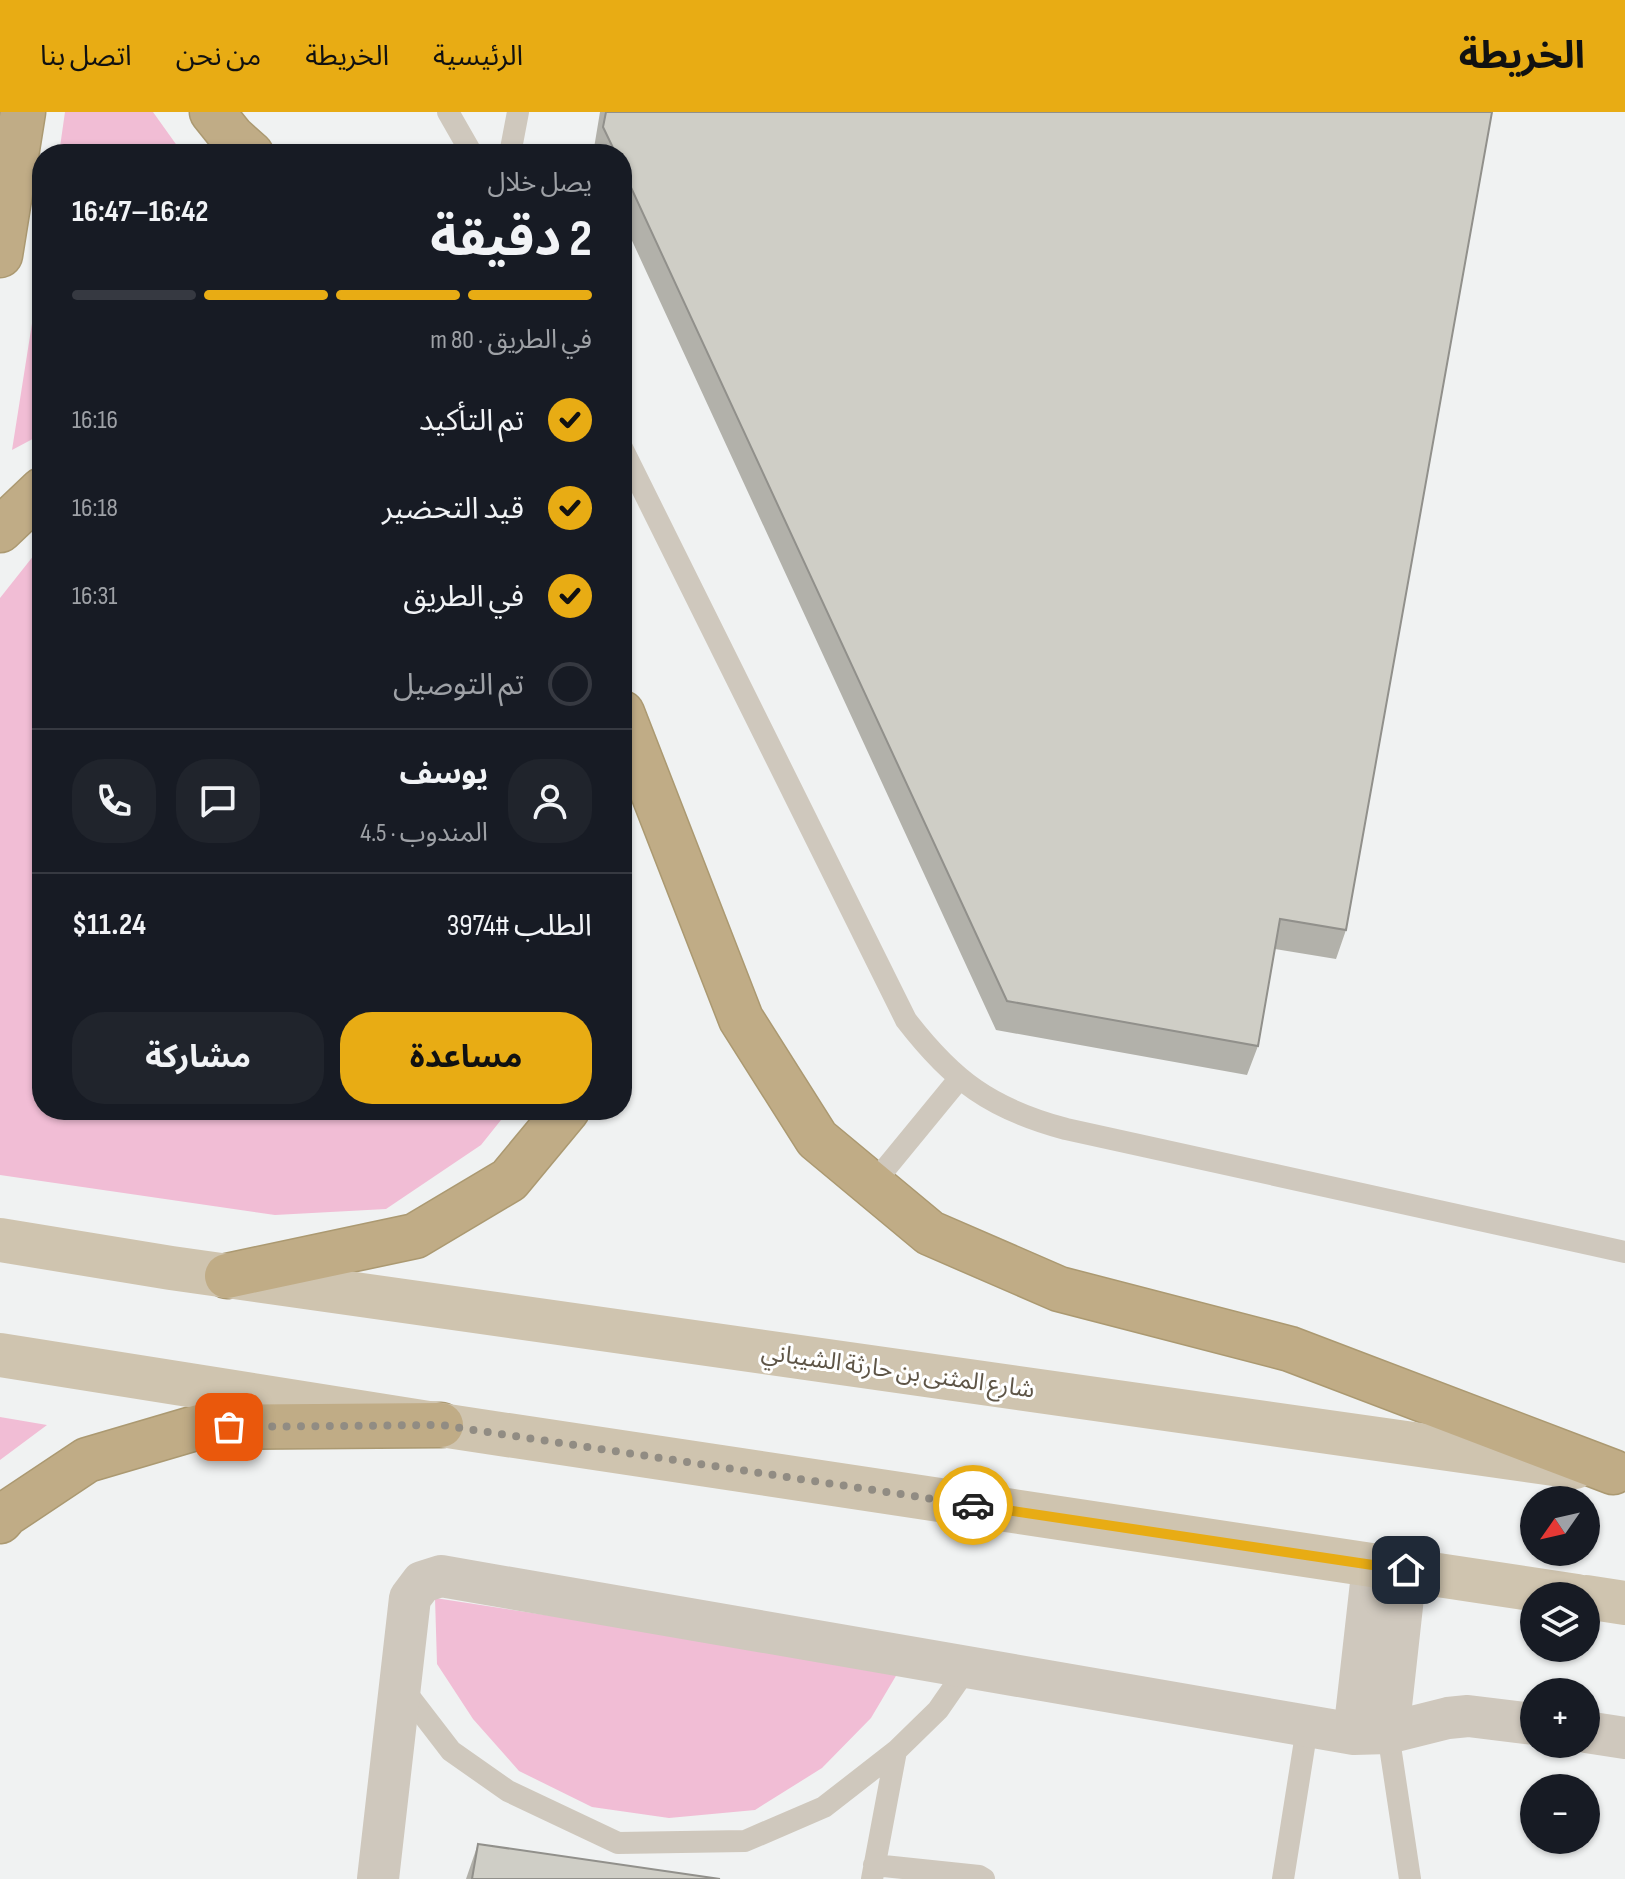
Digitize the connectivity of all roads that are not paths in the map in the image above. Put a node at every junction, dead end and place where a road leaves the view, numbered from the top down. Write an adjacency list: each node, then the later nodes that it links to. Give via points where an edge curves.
1 (23, 112): 8 (highway)
2 (212, 112): 5 (highway)
3 (448, 112): 6 (lane)
4 (518, 112): 7 (lane)
5 (240, 144)
6 (466, 144)
7 (512, 144)
8 (0, 255)
9 (632, 468): 13 (lane, via 906,1020)
10 (32, 500): 11 (highway)
11 (0, 530)
12 (632, 739): 15 (highway, via 741,1019 817,1139)
13 (959, 1079): 15 (lane); 17 (lane, via 1028,1119 1066,1129)
14 (559, 1120): 18 (highway, via 509,1180 415,1236)
15 (872, 1185): 21 (highway, via 930,1233 1059,1289 1290,1349)
16 (0, 1240): 18 (main road, شارع المثنى بن حارثة الشيباني)
17 (1625, 1252)
18 (227, 1276): 21 (main road, شارع المثنى بن حارثة الشيباني)
19 (0, 1355): 20 (main road)
20 (441, 1425): 22 (highway, via 199,1427 87,1460); 23 (main road)
21 (1619, 1473)
22 (0, 1521)
23 (1390, 1568): 24 (main road); 31 (street)
24 (1520, 1587)
25 (1600, 1599): 26 (main road)
26 (1625, 1603)
27 (967, 1668): 28 (street, via 441,1576 422,1582 410,1598); 30 (street); 34 (lane, via 938,1710)
28 (401, 1685): 34 (lane, via 451,1751 508,1791 618,1843 745,1841 824,1807); 36 (street)
29 (1520, 1722): 31 (street, via 1468,1716)
30 (1307, 1728): 31 (street); 38 (lane)
31 (1371, 1734): 39 (lane)
32 (1600, 1734): 33 (street)
33 (1625, 1738)
34 (896, 1751): 35 (lane)
35 (873, 1872): 37 (lane)
36 (378, 1879)
37 (984, 1879)
38 (1283, 1879)
39 (1410, 1879)

